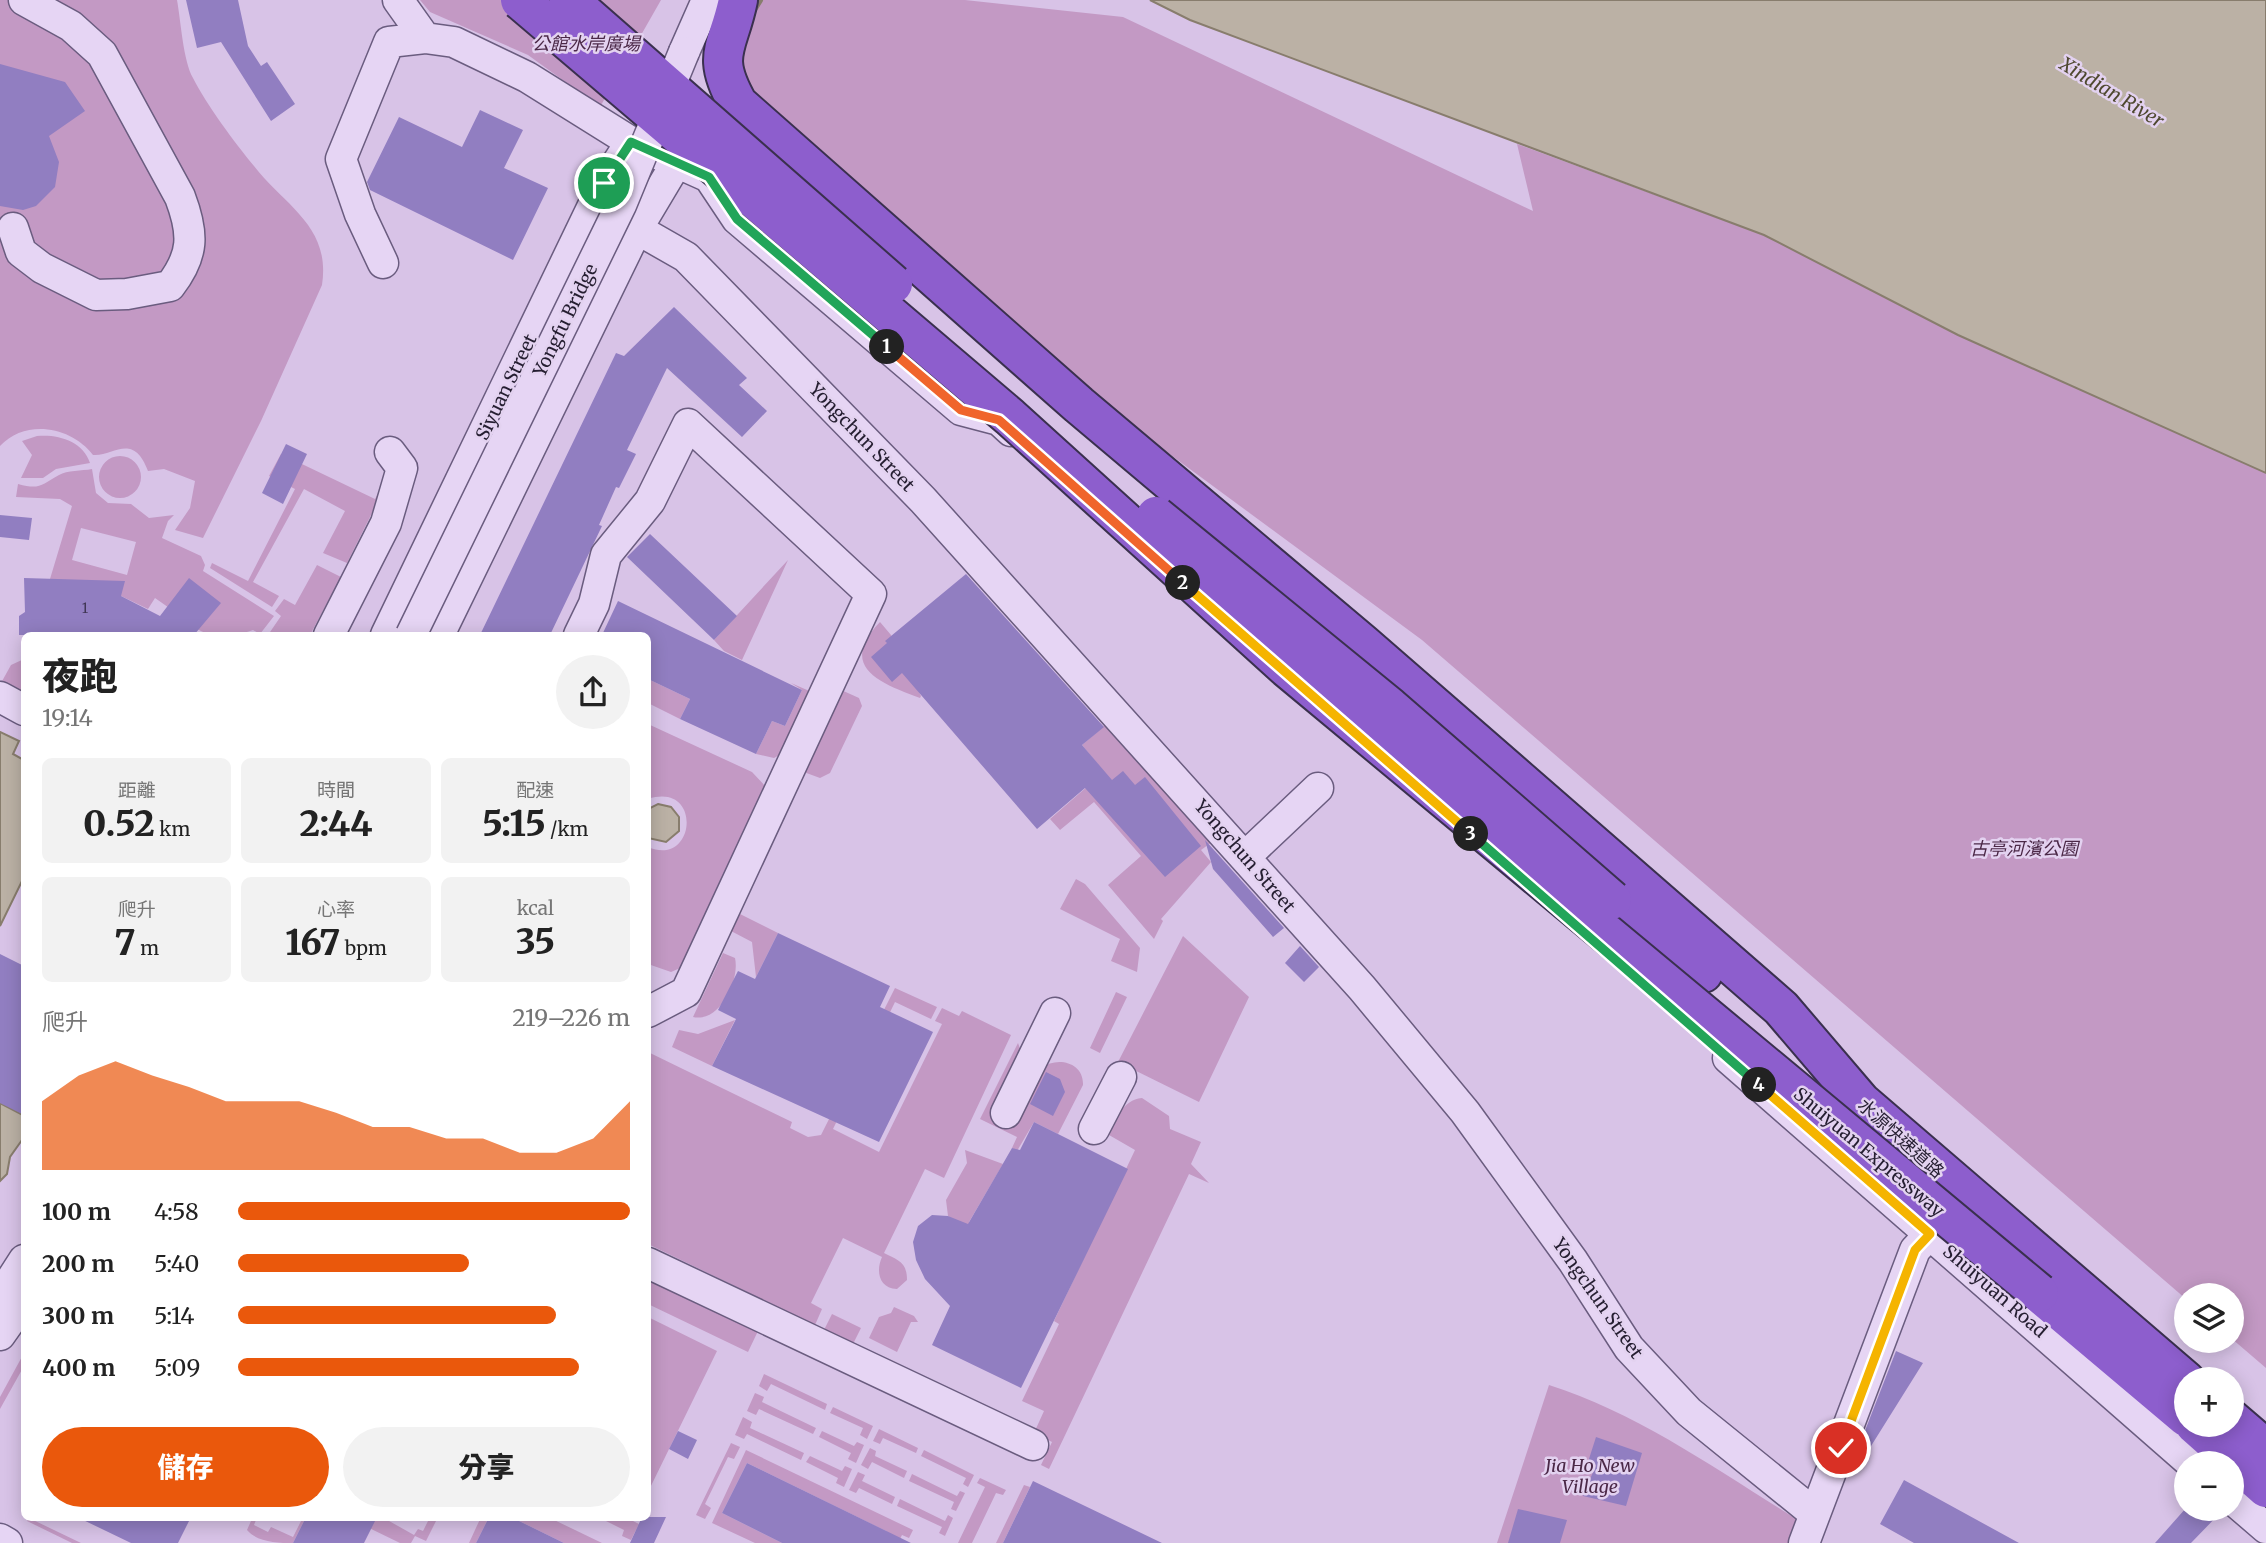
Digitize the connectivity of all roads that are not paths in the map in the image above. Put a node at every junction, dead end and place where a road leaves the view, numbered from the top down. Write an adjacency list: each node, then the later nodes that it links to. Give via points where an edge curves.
1 (24, 0): 12 (street, via 71,26 102,54 180,197 188,219 187,265 170,286 96,295 21,252)
2 (398, 0): 7 (street)
3 (520, 0): 40 (highway, Shuiyuan Expressway, bridge, via 1000,409 1287,668)
4 (569, 0): 30 (highway, 水源快速道路, bridge, via 1164,523 1390,707 1612,900)
5 (707, 0): 8 (street, Yongfu Bridge)
6 (738, 0): 30 (highway, via 721,55 727,85 738,104 1079,405 1384,662 1781,1008)
7 (425, 38): 9 (street, via 454,42 527,76); 14 (street, via 389,42 341,159)
8 (684, 52): 15 (street, bridge, via 683,95 689,122 710,168 950,378); 20 (street, Yongfu Bridge, bridge, via 621,205)
9 (621, 137): 10 (street); 19 (street, Siyuan Street, via 604,183)
10 (677, 162): 11 (street); 13 (street)
11 (709, 177): 15 (street, via 763,184 966,360); 16 (street, Shuiyuan Road, via 737,219 961,410)
12 (13, 228)
13 (637, 229): 21 (street); 26 (street, Yongchun Street, via 686,257 913,490)
14 (383, 262)
15 (978, 392): 16 (street)
16 (999, 420): 33 (street, Shuiyuan Road)
17 (390, 452): 18 (street, via 402,468 386,523)
18 (331, 632)
19 (387, 632)
20 (412, 632)
21 (440, 632)
22 (580, 632): 27 (street, via 594,604 606,555 650,501 688,424 871,594 686,992)
23 (0, 697): 24 (street)
24 (21, 708)
25 (1318, 788): 26 (street)
26 (1245, 857): 48 (street, Yongchun Street, via 1465,1112 1573,1261 1629,1348 1689,1412)
27 (651, 1010)
28 (1055, 1013): 31 (street)
29 (1121, 1077): 32 (street)
30 (1863, 1104): 39 (highway, 水源快速道路)
31 (1006, 1113)
32 (1094, 1129)
33 (1930, 1234): 45 (street, Shuiyuan Road); 48 (street, via 1915,1250)
34 (651, 1264): 43 (street)
35 (21, 1265): 36 (street)
36 (0, 1297)
37 (21, 1305): 38 (street)
38 (0, 1335)
39 (2174, 1371)
40 (2174, 1407)
41 (2244, 1430): 44 (highway)
42 (2209, 1437): 46 (highway)
43 (1033, 1445)
44 (2266, 1449)
45 (2177, 1451)
46 (2266, 1488)
47 (2244, 1509): 49 (street)
48 (1815, 1514): 52 (street)
49 (2266, 1528)
50 (0, 1539): 51 (street)
51 (7, 1543)
52 (1804, 1543)

